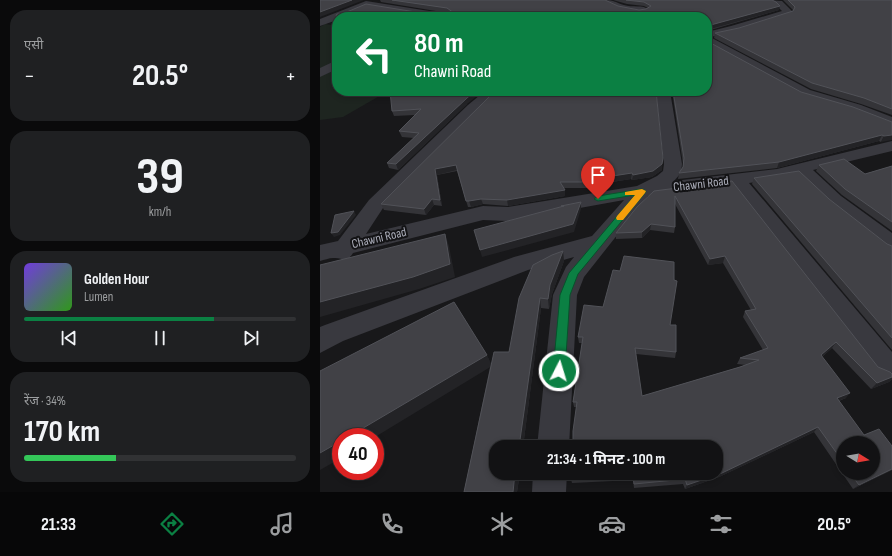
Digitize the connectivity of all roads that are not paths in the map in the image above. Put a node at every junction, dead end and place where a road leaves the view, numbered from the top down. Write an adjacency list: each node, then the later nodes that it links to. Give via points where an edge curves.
1 (376, 0): 5 (street)
2 (607, 0): 8 (street)
3 (643, 0): 9 (street)
4 (771, 0): 12 (street, via 779,3 788,12)
5 (366, 4): 6 (street); 7 (street)
6 (347, 12)
7 (416, 12)
8 (637, 12)
9 (645, 12)
10 (332, 18): 11 (street)
11 (320, 23)
12 (712, 34)
13 (712, 43): 20 (street, via 805,93)
14 (320, 60): 15 (street)
15 (332, 63)
16 (332, 67): 17 (street)
17 (320, 73)
18 (487, 96): 27 (street, via 376,204)
19 (664, 96): 24 (street, via 672,173)
20 (892, 122)
21 (892, 146): 22 (street, Chawni Road)
22 (800, 168): 23 (street, Chawni Road, via 777,174); 26 (street, via 834,200)
23 (736, 179): 24 (street, Chawni Road); 29 (street)
24 (642, 191): 25 (street); 27 (street, Chawni Road, via 508,214 484,226)
25 (600, 242): 28 (street, via 522,263 334,333); 30 (street, via 574,273 565,295)
26 (892, 244)
27 (330, 257)
28 (320, 341)
29 (884, 362)
30 (553, 440)
31 (550, 480): 32 (street)
32 (549, 492)

